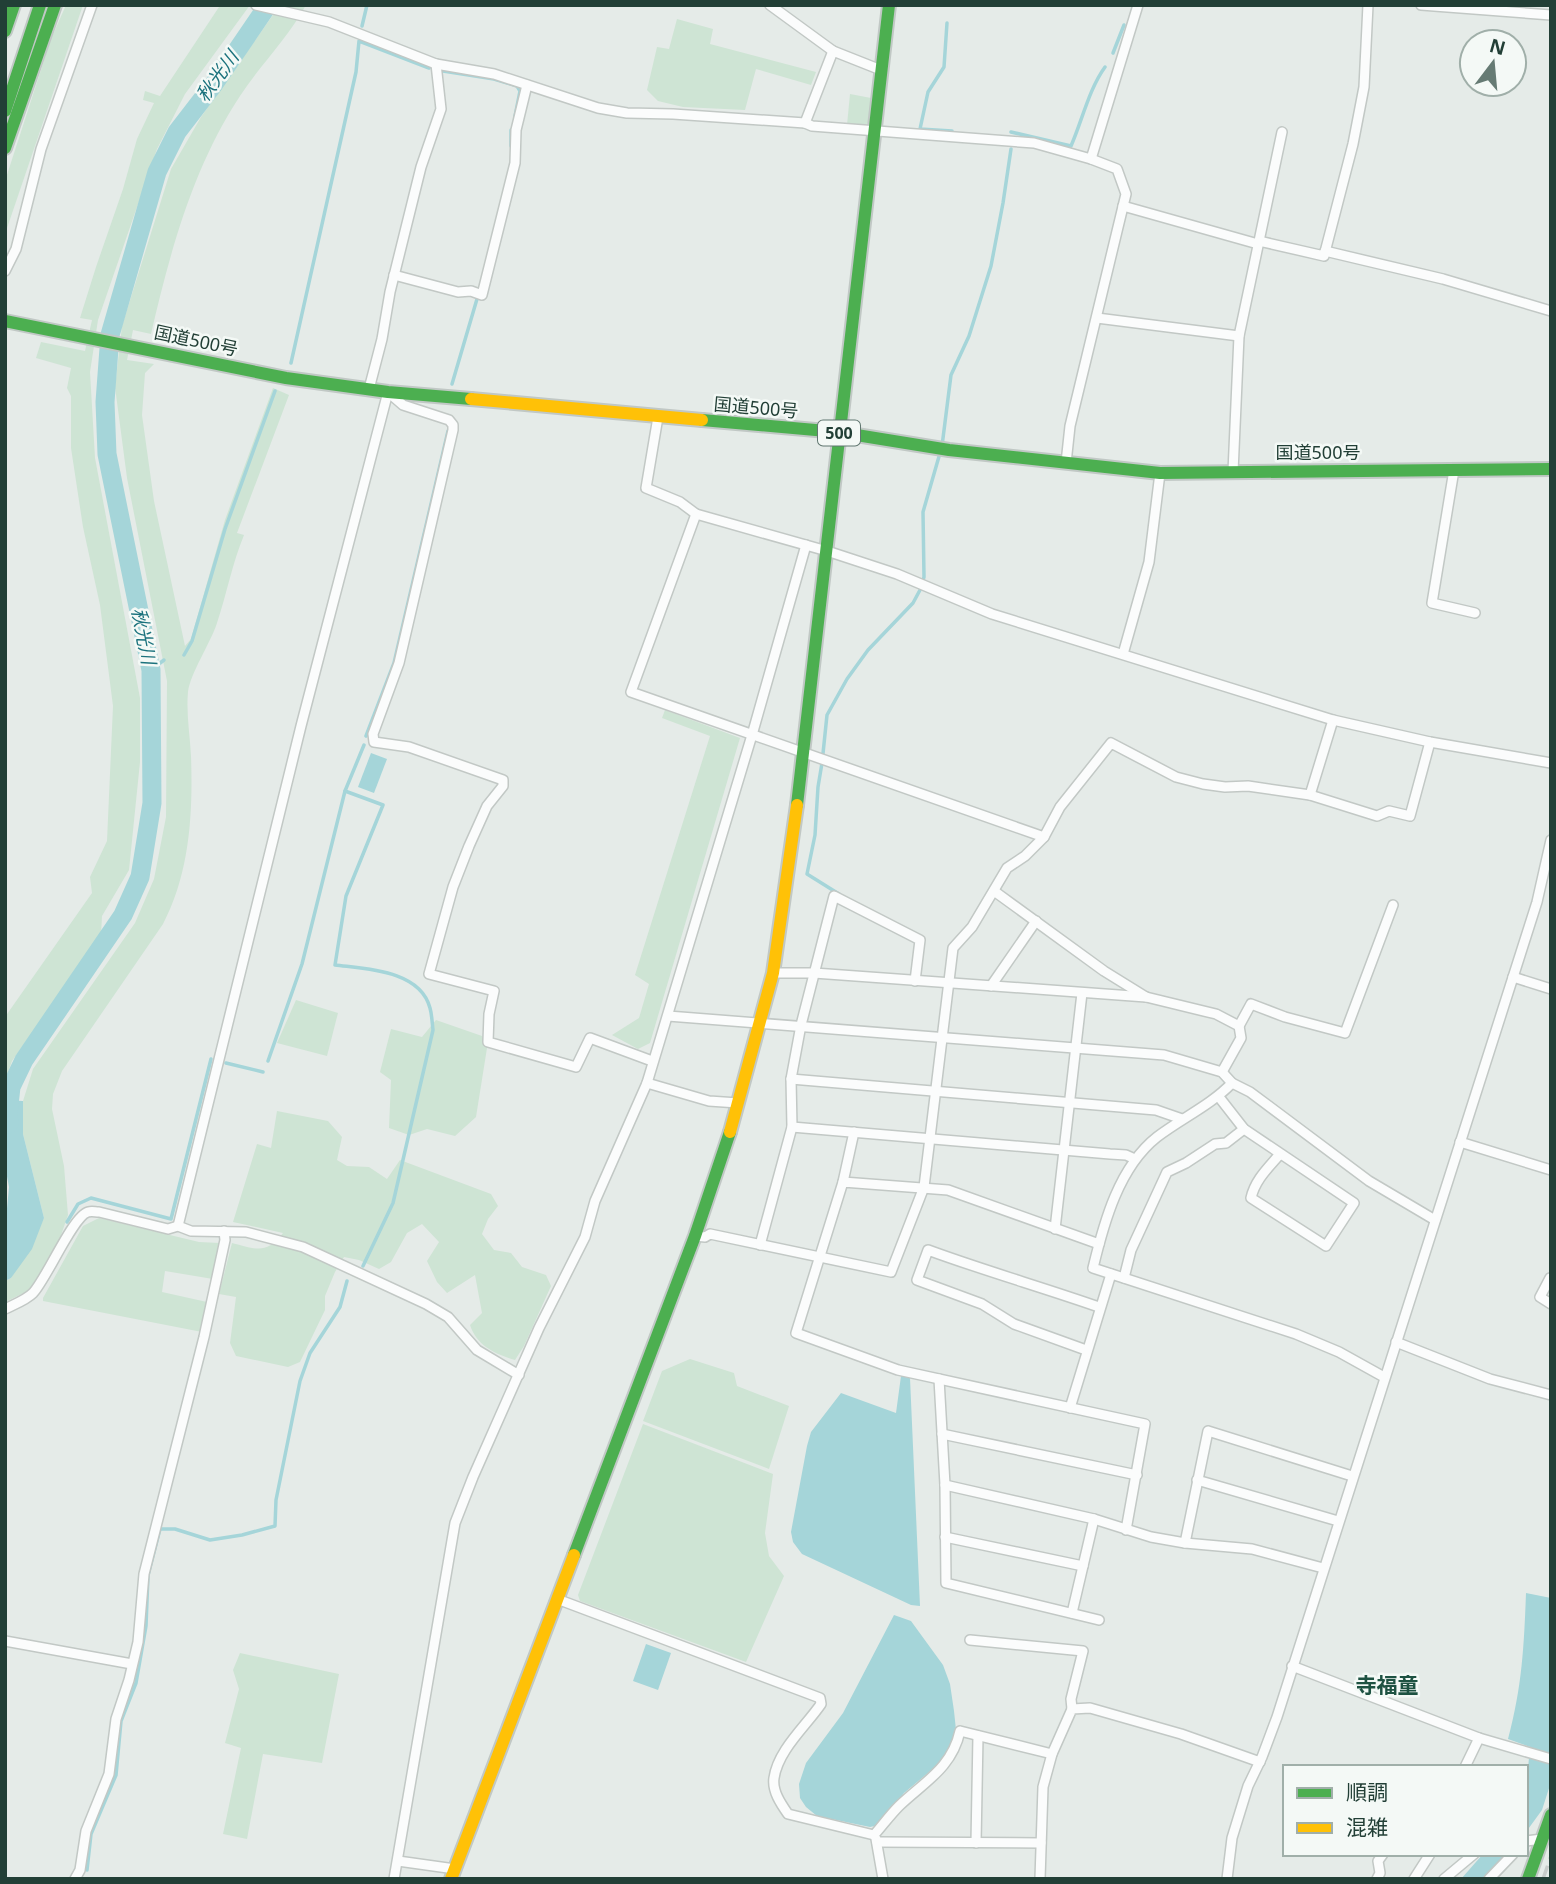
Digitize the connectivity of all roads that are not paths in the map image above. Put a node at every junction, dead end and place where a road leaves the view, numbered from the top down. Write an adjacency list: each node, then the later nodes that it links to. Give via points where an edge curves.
1 (14, 5): 12 (main road)
2 (40, 5): 17 (main road)
3 (55, 5): 21 (main road)
4 (92, 5): 26 (street, via 41,149 16,249)
5 (256, 5): 14 (street, via 343,26)
6 (770, 5): 13 (street)
7 (889, 5): 15 (main road)
8 (1138, 5): 22 (street)
9 (1368, 5): 25 (street, via 1364,87)
10 (1421, 5): 11 (street)
11 (1551, 15)
12 (5, 31)
13 (834, 51): 15 (street); 18 (street)
14 (436, 64): 16 (street); 27 (street, via 441,109)
15 (881, 70): 19 (main road)
16 (527, 85): 18 (street, via 627,113); 27 (street, via 516,130 515,163 482,295)
17 (5, 111)
18 (805, 123): 19 (street)
19 (873, 132): 22 (street, via 1034,143); 35 (main road)
20 (1282, 132): 24 (street)
21 (5, 148)
22 (1091, 159): 23 (street, via 1117,169 1126,194)
23 (1123, 206): 24 (street); 29 (street)
24 (1259, 243): 25 (street, via 1324,256); 31 (street)
25 (1325, 251): 28 (street)
26 (5, 271)
27 (394, 275): 32 (street)
28 (1551, 310)
29 (1097, 318): 31 (street); 36 (street, via 1070,426)
30 (5, 321): 32 (main road, 国道500号 / 500, via 286,378)
31 (1238, 336): 39 (street)
32 (369, 389): 33 (main road, 国道500号 / 500)
33 (388, 392): 34 (main road, 国道500号 / 500); 72 (street, via 403,405 449,420 453,430 399,663 374,742 409,747 503,779 465,856 429,974 494,991 488,1042 576,1066 590,1038); 94 (street)
34 (658, 417): 35 (main road, 国道500号 / 500); 41 (street, via 646,488)
35 (838, 432): 36 (main road, 国道500号 / 500); 43 (main road)
36 (1066, 463): 40 (main road, 国道500号 / 500)
37 (1551, 469): 38 (main road, 国道500号 / 500)
38 (1454, 470): 39 (main road, 国道500号 / 500); 44 (street, via 1432,603)
39 (1233, 471): 40 (main road, 国道500号 / 500)
40 (1160, 473): 45 (street, via 1150,562)
41 (696, 514): 42 (street); 47 (street, via 631,692)
42 (806, 545): 43 (street); 47 (street)
43 (827, 551): 45 (street, via 992,614); 49 (main road)
44 (1475, 613)
45 (1123, 654): 46 (street)
46 (1333, 720): 48 (street); 51 (street)
47 (752, 735): 49 (street); 66 (street)
48 (1430, 742): 50 (street); 51 (street, via 1410,817 1389,811 1377,816)
49 (804, 753): 52 (street); 57 (main road)
50 (1551, 763)
51 (1310, 795): 52 (street, via 1176,777 1111,743 1060,807)
52 (1044, 837): 54 (street, via 1007,868)
53 (1551, 840): 59 (street)
54 (994, 891): 56 (street); 61 (street, via 953,948)
55 (1393, 905): 69 (street, via 1345,1033 1251,1004)
56 (1036, 921): 62 (street); 65 (street)
57 (773, 973): 58 (street); 67 (main road)
58 (814, 973): 60 (street); 60 (street, via 834,896 920,940); 68 (street)
59 (1513, 977): 63 (street); 86 (street)
60 (915, 981): 61 (street)
61 (947, 983): 62 (street); 70 (street)
62 (991, 986): 64 (street)
63 (1551, 989)
64 (1082, 993): 65 (street); 71 (street)
65 (1146, 997): 69 (street, via 1216,1014)
66 (668, 1016): 67 (street); 72 (street)
67 (761, 1023): 68 (street); 79 (main road)
68 (801, 1025): 70 (street); 74 (street)
69 (1239, 1026): 73 (street, via 1241,1038)
70 (942, 1038): 71 (street); 77 (street)
71 (1074, 1049): 73 (street, via 1164,1055); 80 (street)
72 (652, 1062): 75 (street)
73 (1222, 1072): 76 (street)
74 (791, 1079): 77 (street); 82 (street)
75 (647, 1083): 79 (street, via 709,1101); 109 (street, via 595,1200 584,1237)
76 (1233, 1083): 78 (street); 93 (street, via 1369,1181)
77 (936, 1090): 80 (street); 85 (street)
78 (1219, 1097): 81 (street); 83 (street)
79 (738, 1102): 97 (main road)
80 (1068, 1103): 81 (street, via 1156,1110); 87 (street)
81 (1182, 1119): 89 (street)
82 (792, 1127): 84 (street); 99 (street)
83 (1244, 1129): 88 (street); 102 (street, via 1167,1172 1131,1250)
84 (854, 1132): 85 (street); 91 (street)
85 (930, 1139): 87 (street); 92 (street)
86 (1460, 1142): 90 (street); 93 (street)
87 (1063, 1150): 89 (street); 95 (street)
88 (1280, 1154): 88 (street, via 1354,1203 1326,1246 1251,1198 1263,1173)
89 (1135, 1159): 98 (street)
90 (1551, 1170)
91 (843, 1182): 92 (street); 100 (street)
92 (924, 1187): 95 (street, via 948,1190); 100 (street, via 891,1272)
93 (1435, 1220): 107 (street)
94 (178, 1226): 96 (street, via 191,1231); 106 (street, via 168,1229 88,1212 71,1230 32,1295)
95 (1055, 1229): 98 (street)
96 (224, 1231): 109 (street, via 246,1231 303,1247 426,1304 448,1317 477,1350); 131 (street, via 204,1337 144,1574)
97 (695, 1236): 99 (street, via 710,1234); 126 (main road)
98 (1099, 1244): 101 (street, via 1093,1268)
99 (760, 1245): 100 (street)
100 (821, 1258): 111 (street, via 796,1333 898,1370)
101 (1111, 1274): 102 (street); 105 (street)
102 (1124, 1278): 110 (street, via 1296,1334)
103 (1550, 1278): 104 (street, via 1540,1297)
104 (1551, 1304)
105 (1100, 1307): 108 (street); 108 (street, via 928,1250 918,1280 982,1304 1014,1324)
106 (5, 1309)
107 (1396, 1342): 110 (street); 112 (street, via 1490,1379)
108 (1086, 1350): 113 (street)
109 (519, 1375): 150 (street, via 455,1523)
110 (1384, 1377): 116 (street)
111 (939, 1379): 113 (street); 114 (street)
112 (1551, 1395)
113 (1070, 1408): 115 (street, via 1147,1425)
114 (942, 1434): 115 (street); 118 (street)
115 (1137, 1475): 121 (street)
116 (1352, 1476): 117 (street, via 1208,1431); 120 (street)
117 (1197, 1480): 120 (street); 123 (street)
118 (945, 1485): 119 (street); 122 (street)
119 (1094, 1519): 121 (street); 124 (street)
120 (1338, 1521): 125 (street)
121 (1126, 1530): 123 (street)
122 (946, 1537): 124 (street); 127 (street, via 946,1583)
123 (1185, 1543): 125 (street, via 1252,1549)
124 (1083, 1566): 127 (street)
125 (1323, 1568): 132 (street)
126 (557, 1599): 141 (street, via 820,1698 821,1704 788,1745 774,1779 777,1797 788,1814); 151 (main road)
127 (1072, 1613): 128 (street)
128 (1099, 1620)
129 (970, 1640): 133 (street, via 1083,1651)
130 (5, 1641): 131 (street)
131 (132, 1664): 152 (street, via 116,1719 109,1774 86,1831)
132 (1292, 1666): 135 (street); 138 (street)
133 (1072, 1709): 136 (street); 138 (street, via 1090,1708)
134 (978, 1736): 136 (street); 141 (street, via 960,1731 945,1766 897,1809); 144 (street)
135 (1479, 1738): 137 (street); 139 (street)
136 (1052, 1754): 145 (street, via 1043,1787)
137 (1551, 1759)
138 (1260, 1762): 156 (street, via 1233,1838)
139 (1466, 1765)
140 (1551, 1815): 142 (main road)
141 (875, 1838): 144 (street); 154 (street)
142 (1542, 1839): 143 (street); 161 (main road)
143 (1528, 1841)
144 (976, 1843): 145 (street)
145 (1041, 1843): 155 (street)
146 (1382, 1856): 157 (street)
147 (1429, 1856): 158 (street)
148 (1472, 1856): 159 (street)
149 (1511, 1856): 160 (street)
150 (398, 1861): 151 (street); 153 (street)
151 (453, 1874)
152 (75, 1879)
153 (394, 1879)
154 (883, 1879)
155 (1040, 1879)
156 (1227, 1879)
157 (1377, 1879)
158 (1414, 1879)
159 (1444, 1879)
160 (1489, 1879)
161 (1528, 1879)

